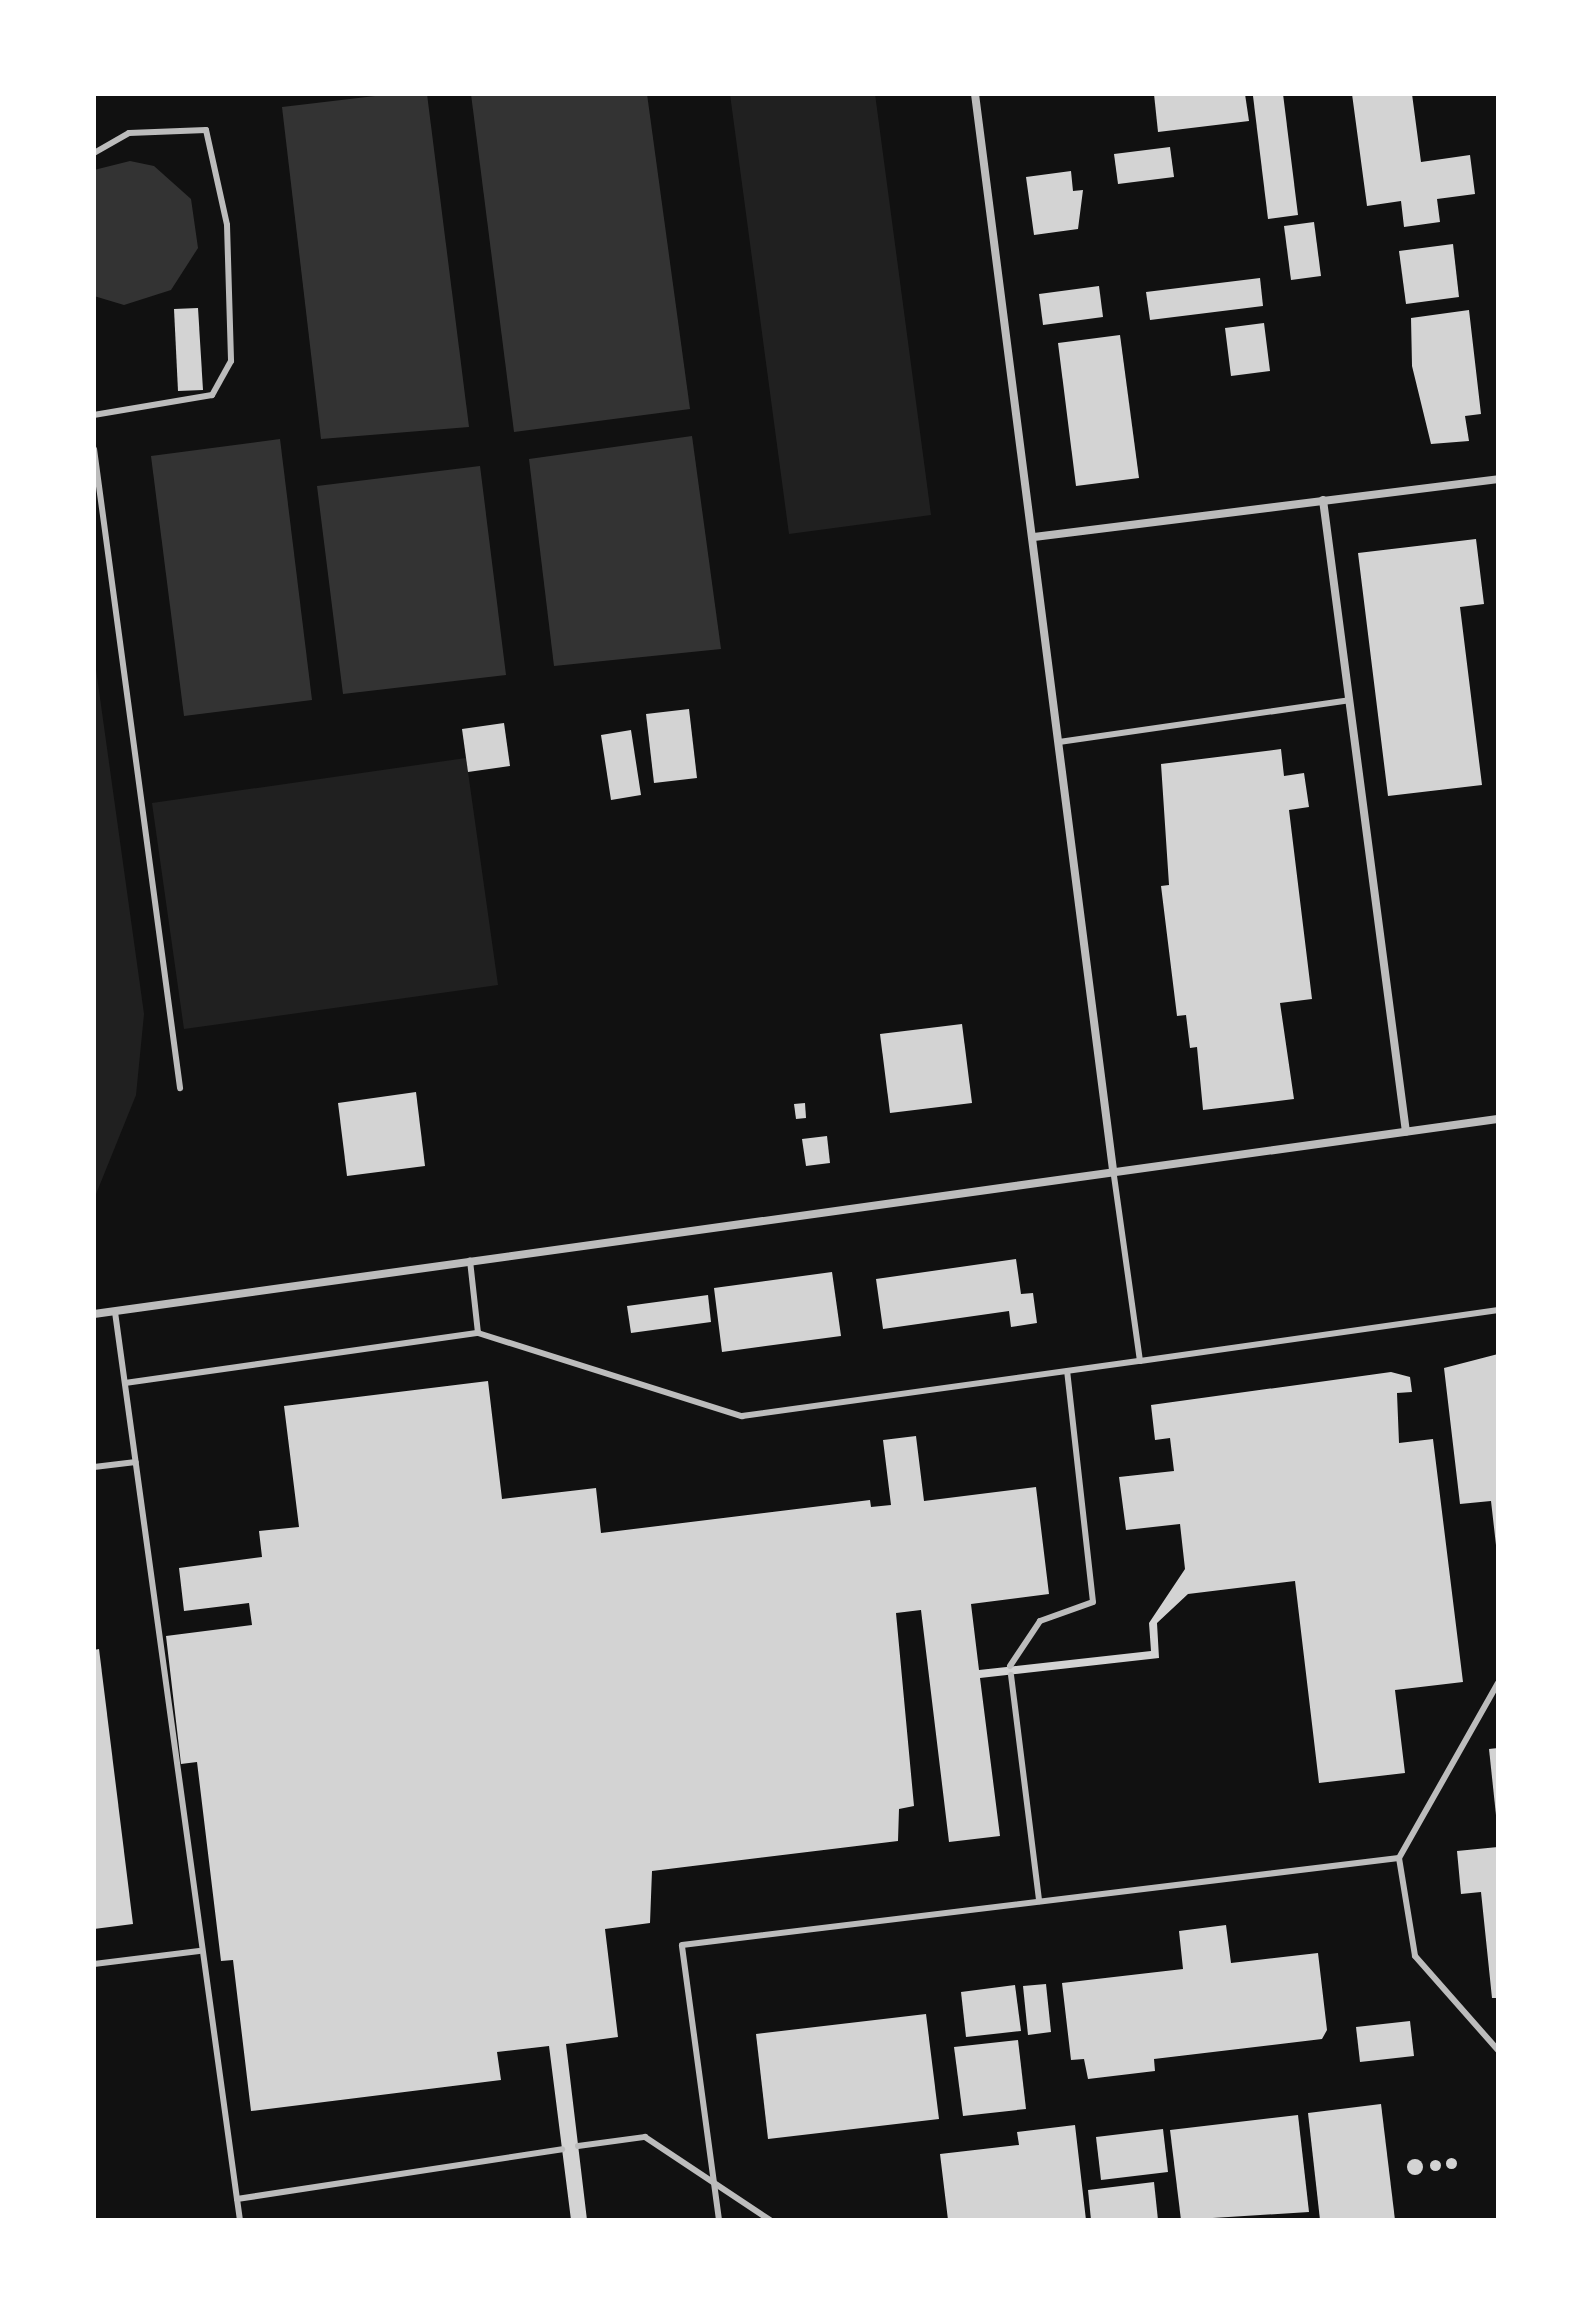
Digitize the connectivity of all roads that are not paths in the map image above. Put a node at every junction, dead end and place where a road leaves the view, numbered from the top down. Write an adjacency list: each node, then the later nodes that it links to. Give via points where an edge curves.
1 (975, 94): 7 (street)
2 (94, 153): 3 (lane, via 129,133 206,130 227,225 231,361 212,395)
3 (94, 415)
4 (94, 449): 10 (lane)
5 (1498, 479): 6 (street)
6 (1323, 500): 7 (street); 8 (street)
7 (1034, 537): 9 (street)
8 (1349, 700): 9 (lane); 12 (street)
9 (1059, 742): 13 (street)
10 (180, 1088)
11 (1498, 1119): 12 (street)
12 (1406, 1132): 13 (street)
13 (1113, 1170): 14 (street); 19 (lane)
14 (470, 1260): 16 (street); 18 (lane)
15 (1498, 1310): 19 (lane)
16 (115, 1312): 17 (street); 21 (lane)
17 (94, 1314)
18 (478, 1333): 20 (lane, via 742,1416); 21 (lane)
19 (1140, 1361): 20 (lane)
20 (1067, 1371): 24 (lane, via 1093,1602 1040,1621)
21 (125, 1383): 22 (lane)
22 (136, 1462): 23 (lane); 29 (lane)
23 (94, 1467)
24 (1010, 1666)
25 (1011, 1675): 28 (lane)
26 (1498, 1683): 27 (lane)
27 (1399, 1858): 28 (lane); 31 (lane, via 1415,1956)
28 (1039, 1901): 34 (lane, via 682,1945)
29 (199, 1951): 30 (lane); 35 (lane)
30 (94, 1964)
31 (1498, 2050)
32 (578, 2146): 34 (lane, via 645,2137)
33 (562, 2149): 35 (lane)
34 (714, 2186): 37 (lane); 38 (lane)
35 (237, 2199): 36 (lane)
36 (240, 2220)
37 (719, 2220)
38 (770, 2220)

